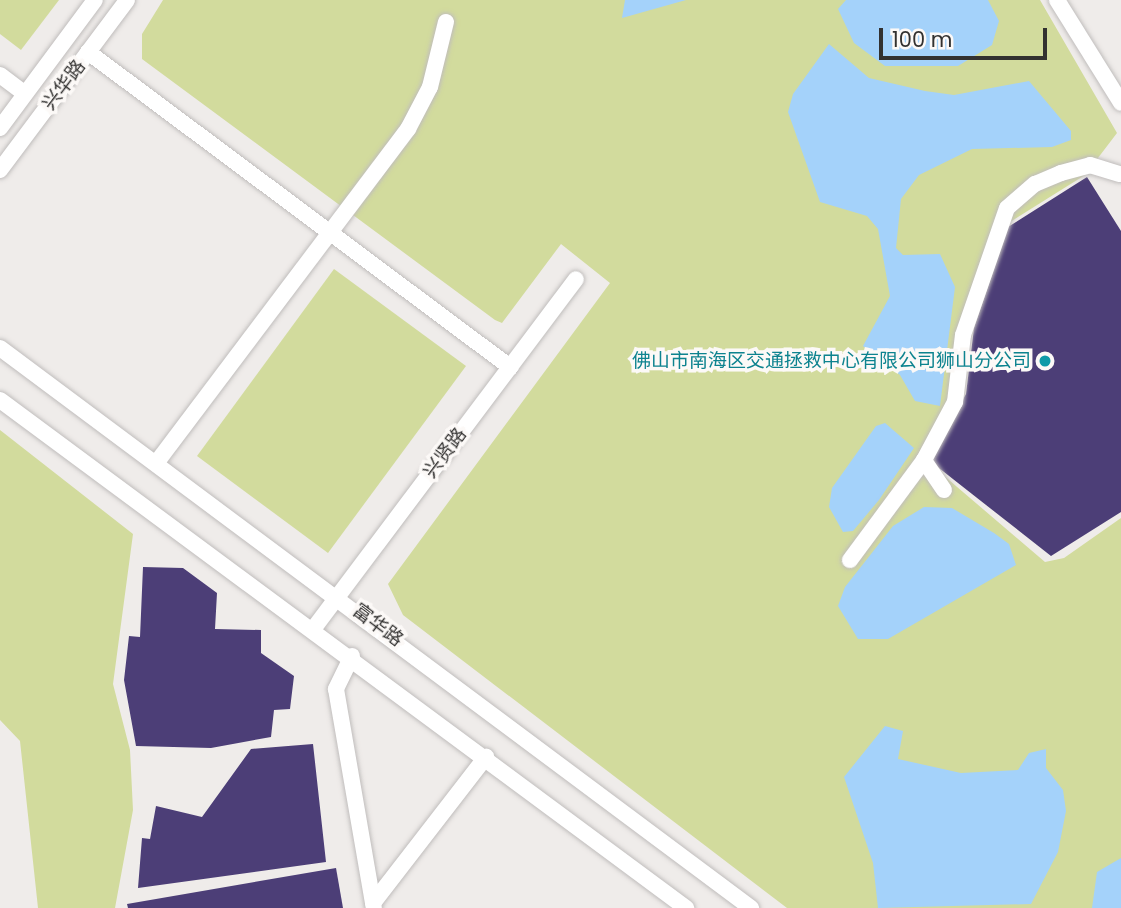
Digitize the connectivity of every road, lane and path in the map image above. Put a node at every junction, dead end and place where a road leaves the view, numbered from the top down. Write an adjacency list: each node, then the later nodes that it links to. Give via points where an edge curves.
1 (95, 0): 7 (street, 兴华路)
2 (127, 0): 5 (street, 兴华路)
3 (1057, 0): 8 (street)
4 (446, 22): 12 (street, via 430,87 408,129)
5 (88, 52): 10 (street, 兴华路); 12 (street)
6 (0, 75): 7 (street)
7 (25, 94): 9 (street, 兴华路)
8 (1121, 104)
9 (0, 128)
10 (0, 170)
11 (1121, 175): 17 (street, via 1090,165 1061,173 1035,184 1007,208 962,335 955,402)
12 (330, 234): 15 (street); 18 (street)
13 (576, 279): 15 (street, 兴贤路)
14 (0, 348): 18 (street, 富华路)
15 (510, 367): 21 (street, 兴贤路)
16 (0, 400): 22 (street)
17 (924, 460): 19 (street); 20 (street)
18 (157, 462): 21 (street, 富华路)
19 (944, 490)
20 (850, 559)
21 (339, 596): 22 (street, 兴贤路); 27 (street, 富华路)
22 (314, 628): 23 (street)
23 (352, 656): 24 (street); 25 (street, via 336,689)
24 (486, 757): 25 (street); 26 (street)
25 (374, 905)
26 (686, 908)
27 (751, 908)

